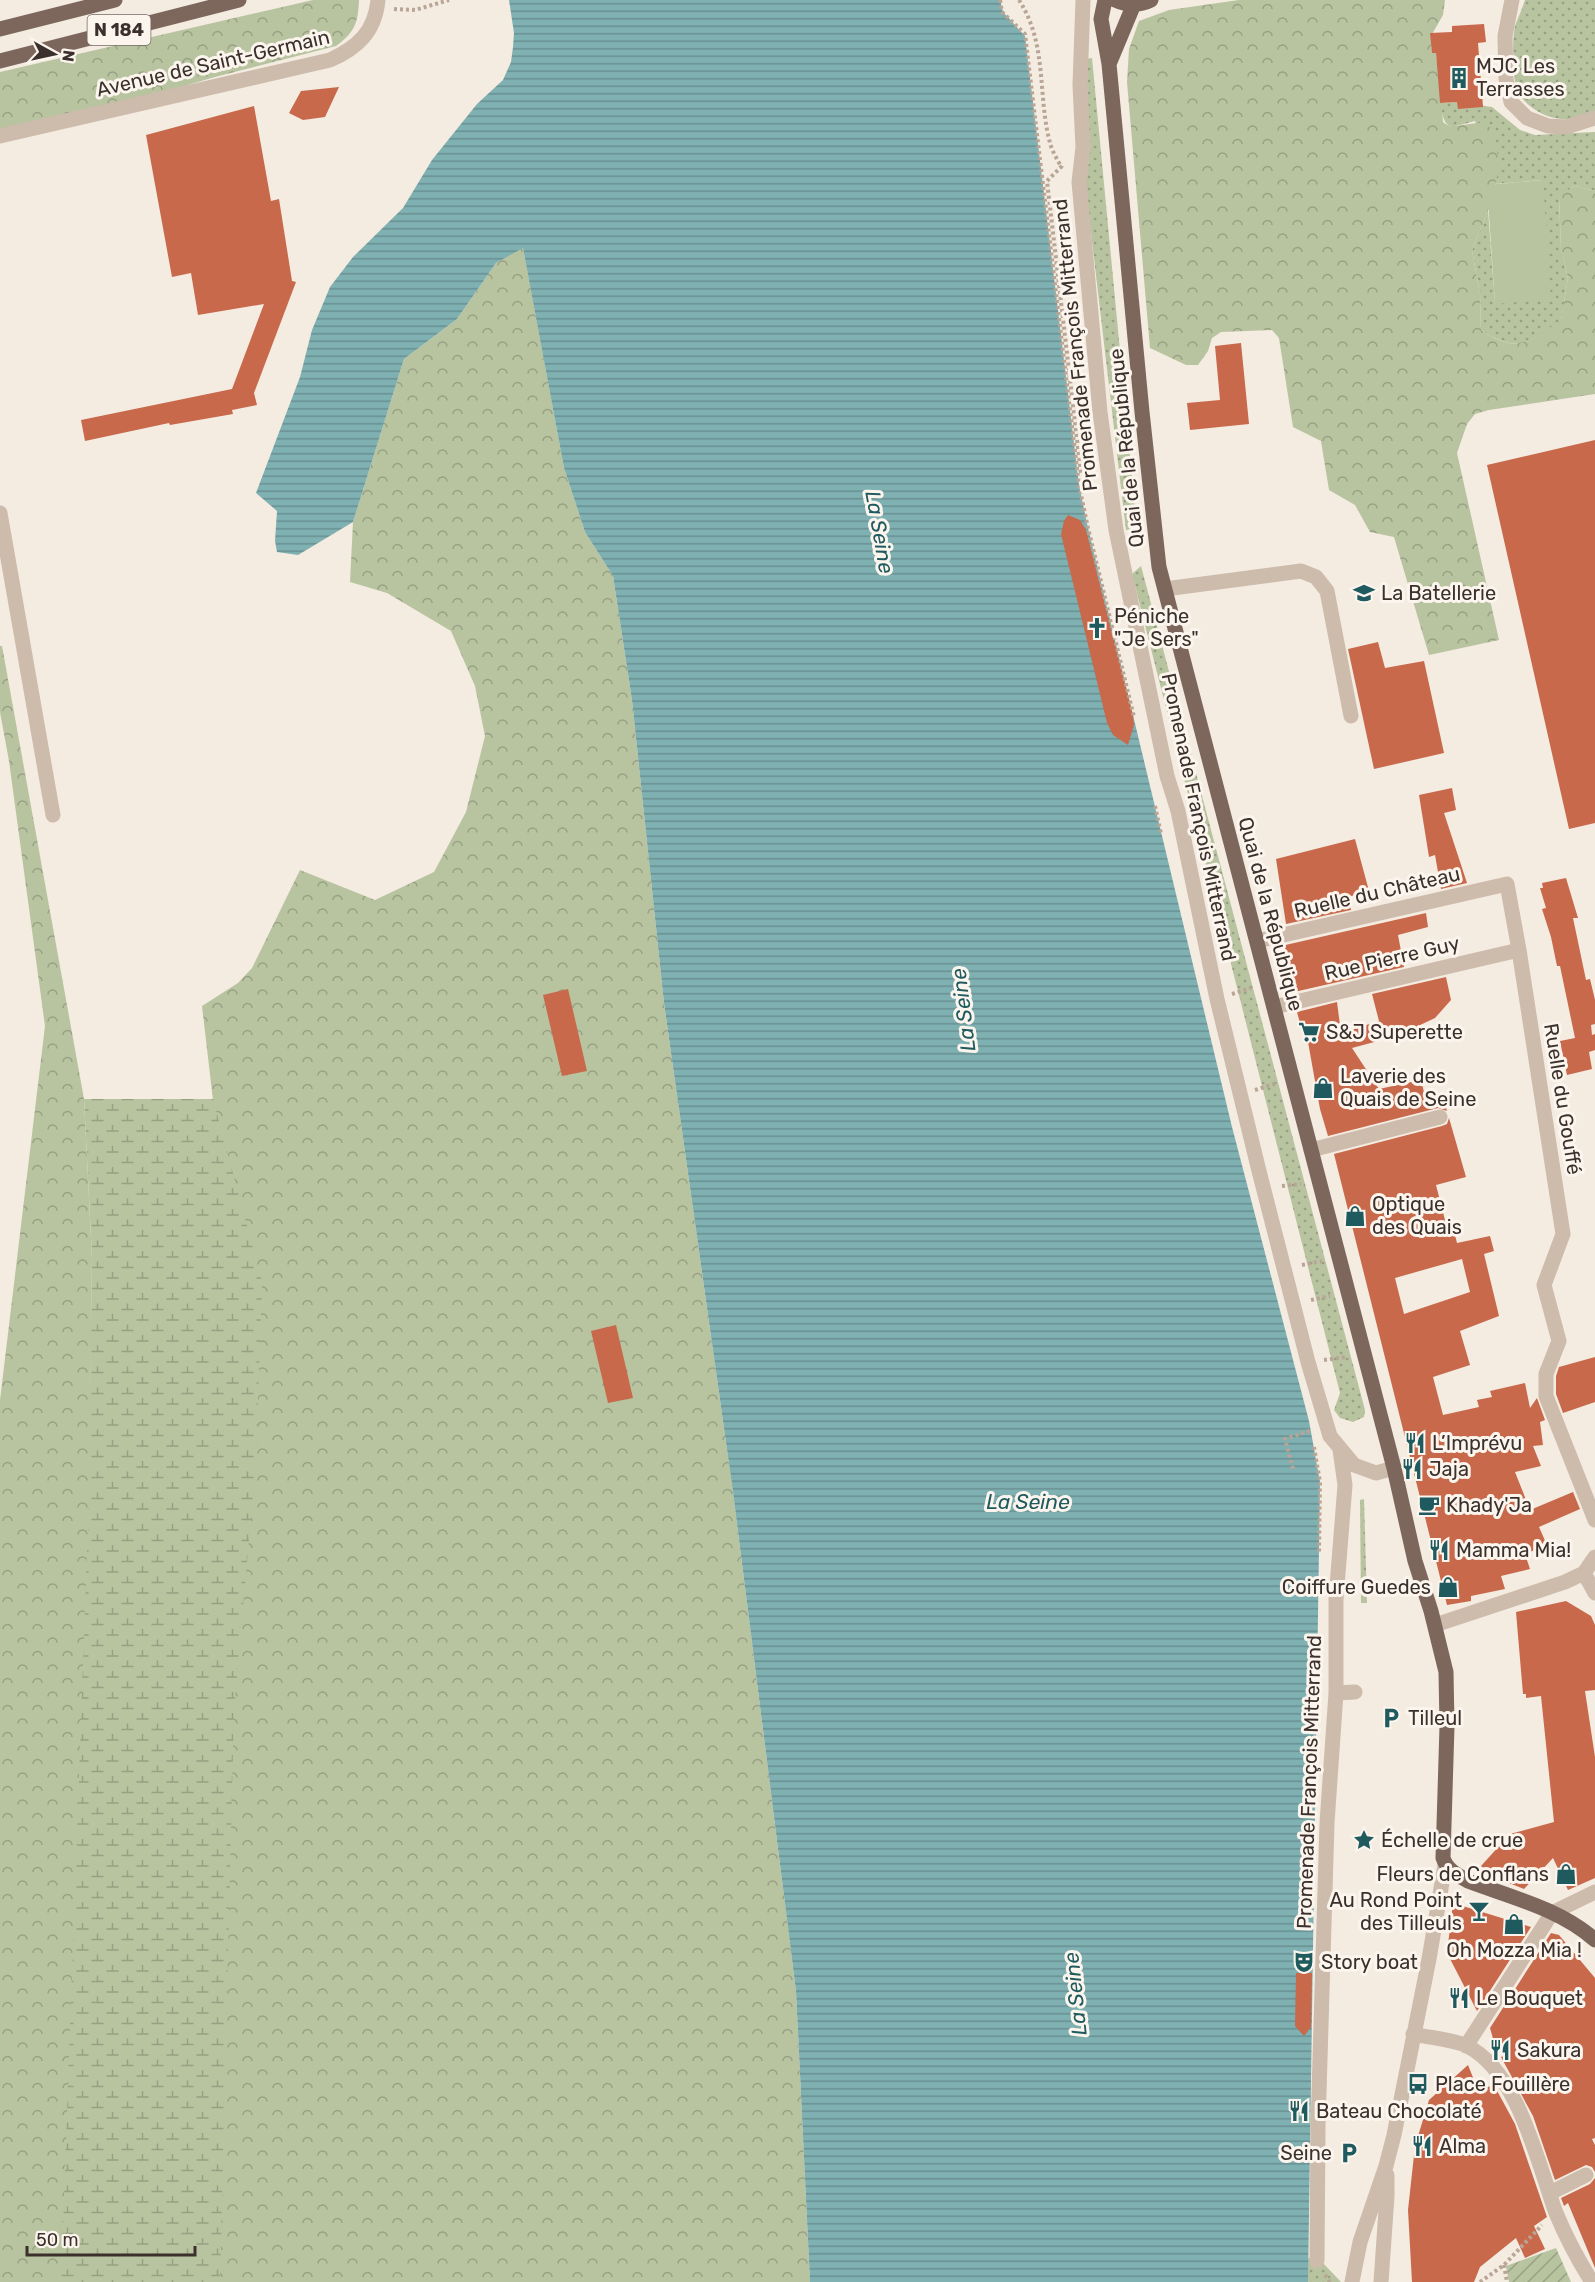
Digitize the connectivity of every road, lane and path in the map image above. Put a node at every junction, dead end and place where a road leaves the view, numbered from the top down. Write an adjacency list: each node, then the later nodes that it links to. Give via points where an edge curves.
1 (115, 0): 12 (main road, N 184)
2 (239, 0): 13 (main road, N 184)
3 (449, 0): 10 (path, via 415,10)
4 (1019, 0): 18 (path, via 1035,33 1050,146 1061,167 1047,181 1083,495 1091,536)
5 (1083, 0): 18 (street, Promenade François Mitterrand, via 1083,147 1079,182 1100,412)
6 (1105, 0): 14 (main road, Quai de la République, via 1101,19)
7 (1115, 0): 11 (main road)
8 (1151, 0): 11 (main road)
9 (1512, 0): 15 (street, via 1505,36 1511,102 1527,118 1548,126 1566,127)
10 (377, 4): 16 (street, Avenue de Saint-Germain, via 373,22 362,40 330,60)
11 (1134, 4): 14 (main road)
12 (0, 28)
13 (0, 61)
14 (1109, 64): 19 (main road, Quai de la République, via 1142,412 1159,567)
15 (1595, 118)
16 (0, 136)
17 (0, 513): 21 (street)
18 (1116, 530): 26 (street, Promenade François Mitterrand)
19 (1165, 589): 20 (street, via 1301,571 1316,577 1327,591); 23 (main road, Quai de la République)
20 (1351, 716)
21 (53, 815)
22 (1507, 884): 23 (street, Ruelle du Château); 24 (street, Ruelle du Gouffé)
23 (1257, 941): 25 (main road, Quai de la République)
24 (1519, 950): 27 (street, Rue Pierre Guy); 44 (street, Ruelle du Gouffé, via 1563,1234 1544,1285 1559,1341 1546,1374 1546,1396)
25 (1268, 982): 26 (path); 27 (main road, Quai de la République)
26 (1217, 999): 29 (street, Promenade François Mitterrand)
27 (1274, 1007): 28 (main road, Quai de la République)
28 (1292, 1078): 29 (path); 31 (main road, Quai de la République)
29 (1240, 1094): 33 (street, Promenade François Mitterrand)
30 (1440, 1117): 31 (street)
31 (1311, 1150): 32 (main road, Quai de la République)
32 (1319, 1182): 33 (path); 34 (main road, Quai de la République)
33 (1263, 1188): 35 (street, Promenade François Mitterrand)
34 (1339, 1258): 35 (path); 36 (main road, Quai de la République)
35 (1284, 1269): 37 (street, Promenade François Mitterrand)
36 (1348, 1293): 37 (path); 38 (main road, Quai de la République)
37 (1293, 1303): 39 (street, Promenade François Mitterrand)
38 (1364, 1354): 39 (path); 42 (main road, Quai de la République)
39 (1308, 1362): 40 (street, Promenade François Mitterrand)
40 (1327, 1426): 41 (street, Promenade François Mitterrand); 43 (path, via 1285,1438)
41 (1340, 1450): 42 (street, Promenade François Mitterrand, via 1354,1465 1376,1473); 50 (street, Promenade François Mitterrand, via 1345,1485 1336,1599)
42 (1394, 1468): 48 (main road, Quai de la République, via 1415,1561)
43 (1293, 1469)
44 (1595, 1520)
45 (1595, 1557): 46 (street)
46 (1584, 1573): 47 (street); 48 (street)
47 (1595, 1593)
48 (1435, 1625): 51 (main road, Quai de la République, via 1446,1672)
49 (1355, 1692): 50 (street)
50 (1336, 1693): 61 (street, Promenade François Mitterrand, via 1327,1823)
51 (1445, 1865): 53 (main road, via 1468,1881); 55 (street)
52 (1595, 1892): 53 (street)
53 (1552, 1913): 54 (main road); 56 (street)
54 (1595, 1940)
55 (1413, 2034): 56 (street); 57 (street)
56 (1466, 2046): 59 (street, via 1486,2059 1520,2108)
57 (1386, 2166): 63 (street, via 1360,2242); 64 (street)
58 (1586, 2175): 59 (street)
59 (1550, 2193): 60 (street)
60 (1557, 2214): 62 (path); 67 (street)
61 (1317, 2260)
62 (1504, 2265): 65 (path); 66 (path)
63 (1352, 2282)
64 (1381, 2282)
65 (1480, 2282)
66 (1507, 2282)
67 (1592, 2282)

